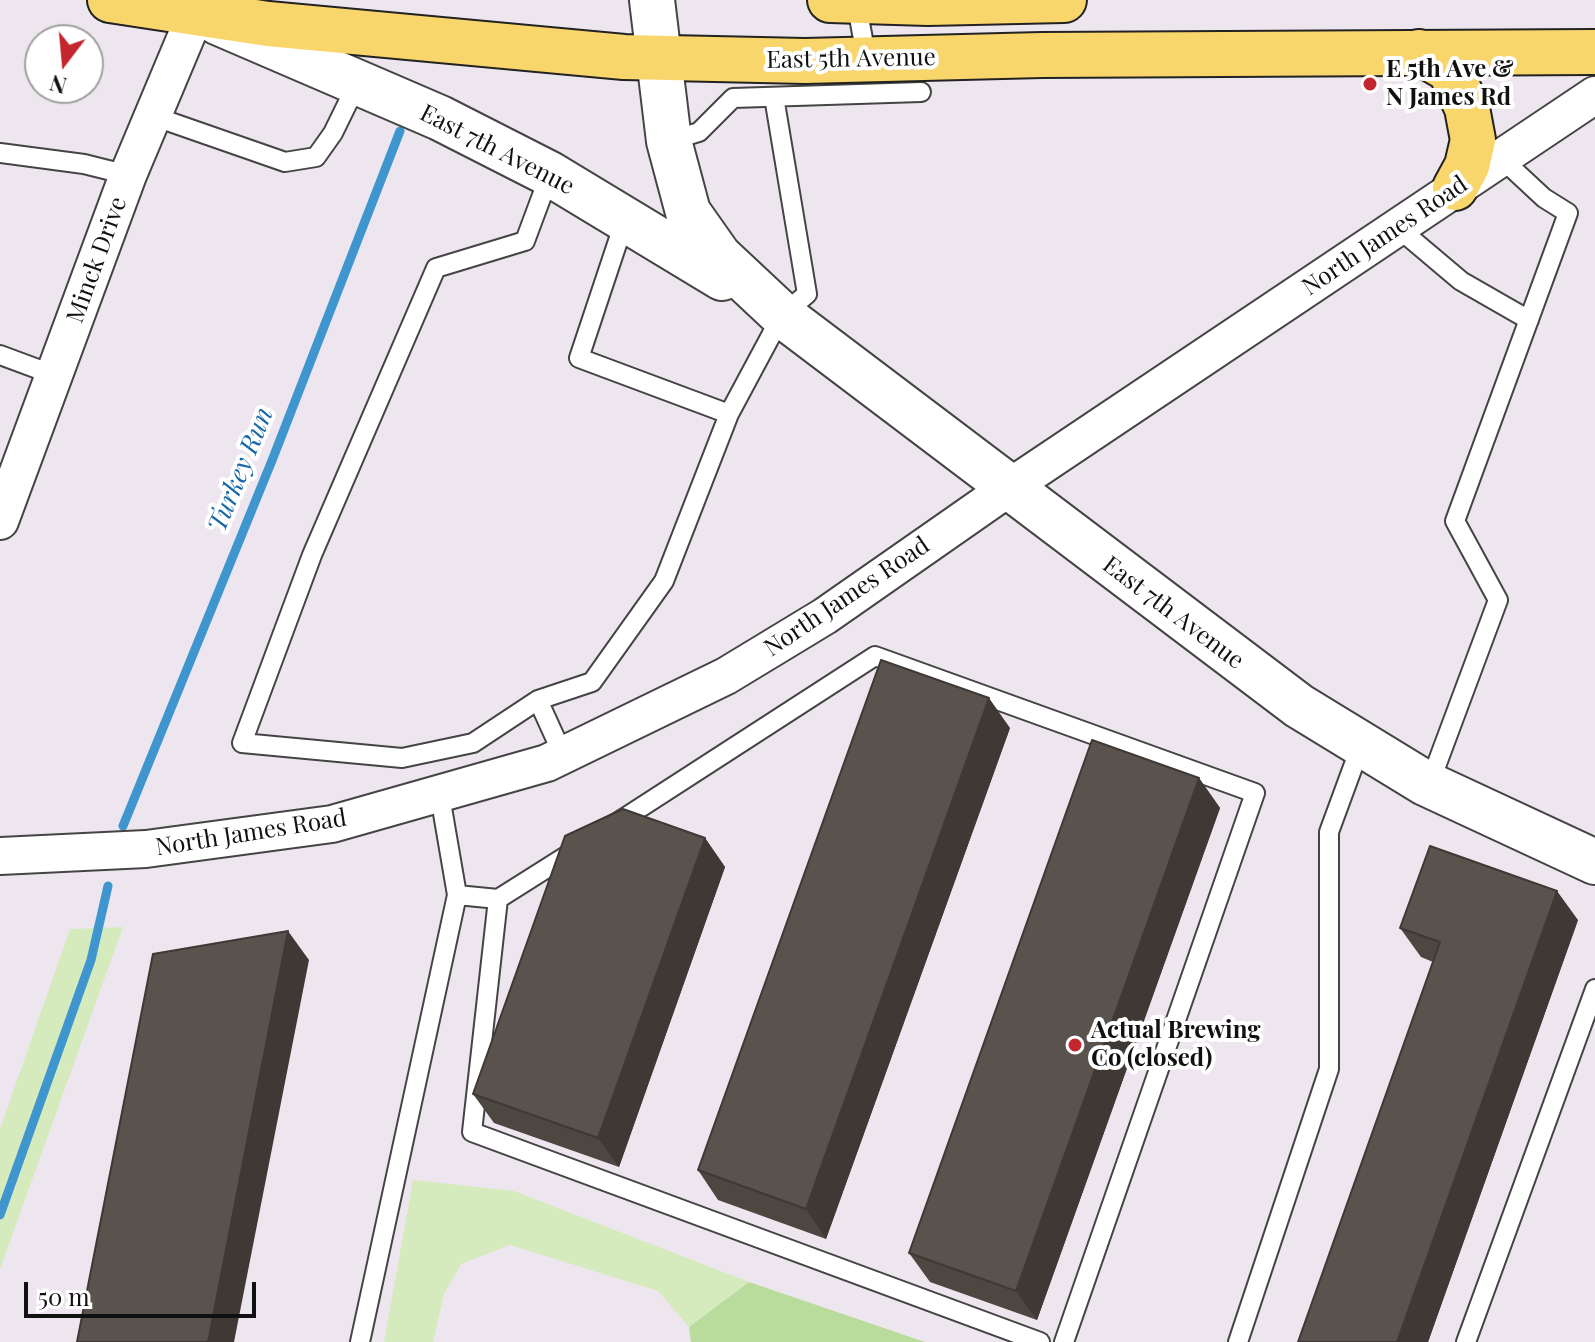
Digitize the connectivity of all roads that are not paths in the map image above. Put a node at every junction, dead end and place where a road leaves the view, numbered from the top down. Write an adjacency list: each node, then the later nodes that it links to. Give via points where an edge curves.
1 (110, 0): 6 (main road, East 5th Avenue)
2 (652, 0): 9 (street, East 7th Avenue)
3 (830, 0): 5 (main road)
4 (1064, 0): 5 (main road)
5 (856, 1): 10 (lane)
6 (196, 6): 9 (main road, East 5th Avenue, via 374,36); 11 (street, East 7th Avenue); 15 (street, Minck Drive)
7 (1419, 52): 8 (main road, East 5th Avenue); 10 (main road, East 5th Avenue); 21 (main road, via 1450,70 1467,108 1473,140)
8 (1595, 52)
9 (661, 58): 10 (main road, East 5th Avenue); 16 (street, East 7th Avenue)
10 (868, 76): 12 (lane); 14 (lane)
11 (357, 84): 15 (lane, via 316,157 300,160 285,162); 19 (street, East 7th Avenue, via 440,118)
12 (921, 92)
13 (1595, 95): 18 (street, North James Road)
14 (774, 97): 16 (lane, via 733,98 699,132); 24 (lane, via 807,294)
15 (153, 116): 20 (street, Minck Drive)
16 (669, 141): 24 (street, East 7th Avenue, via 681,195 696,227)
17 (0, 153): 20 (lane)
18 (1501, 158): 21 (street, North James Road); 25 (lane, via 1568,213)
19 (550, 174): 22 (street, East 7th Avenue); 31 (lane, via 525,241 436,268 312,555 242,743 402,758 473,743)
20 (128, 175): 27 (street, Minck Drive)
21 (1455, 188): 23 (street, North James Road)
22 (626, 219): 24 (street, East 7th Avenue); 28 (lane, via 579,358)
23 (1397, 227): 25 (lane, via 1461,281); 29 (street, North James Road)
24 (782, 315): 28 (lane); 29 (street, East 7th Avenue)
25 (1529, 320): 34 (lane, via 1455,521 1498,600)
26 (0, 355): 27 (lane)
27 (54, 375): 30 (street, Minck Drive)
28 (729, 414): 31 (lane, via 664,581 592,682)
29 (1007, 489): 32 (street, East 7th Avenue, via 1252,672); 33 (street, North James Road, via 751,661)
30 (0, 521)
31 (538, 700): 33 (lane)
32 (1361, 745): 34 (street, East 7th Avenue); 44 (lane, via 1329,832 1329,1069)
33 (563, 755): 35 (street, North James Road)
34 (1429, 785): 37 (street, East 7th Avenue)
35 (440, 796): 36 (street, North James Road, via 317,826 146,849); 38 (lane)
36 (0, 856)
37 (1595, 862)
38 (457, 895): 39 (lane); 41 (lane)
39 (498, 899): 42 (lane, via 472,1132); 43 (lane, via 875,656 1255,793)
40 (1595, 989): 45 (lane)
41 (360, 1342)
42 (1040, 1342)
43 (1064, 1342)
44 (1238, 1342)
45 (1466, 1342)

